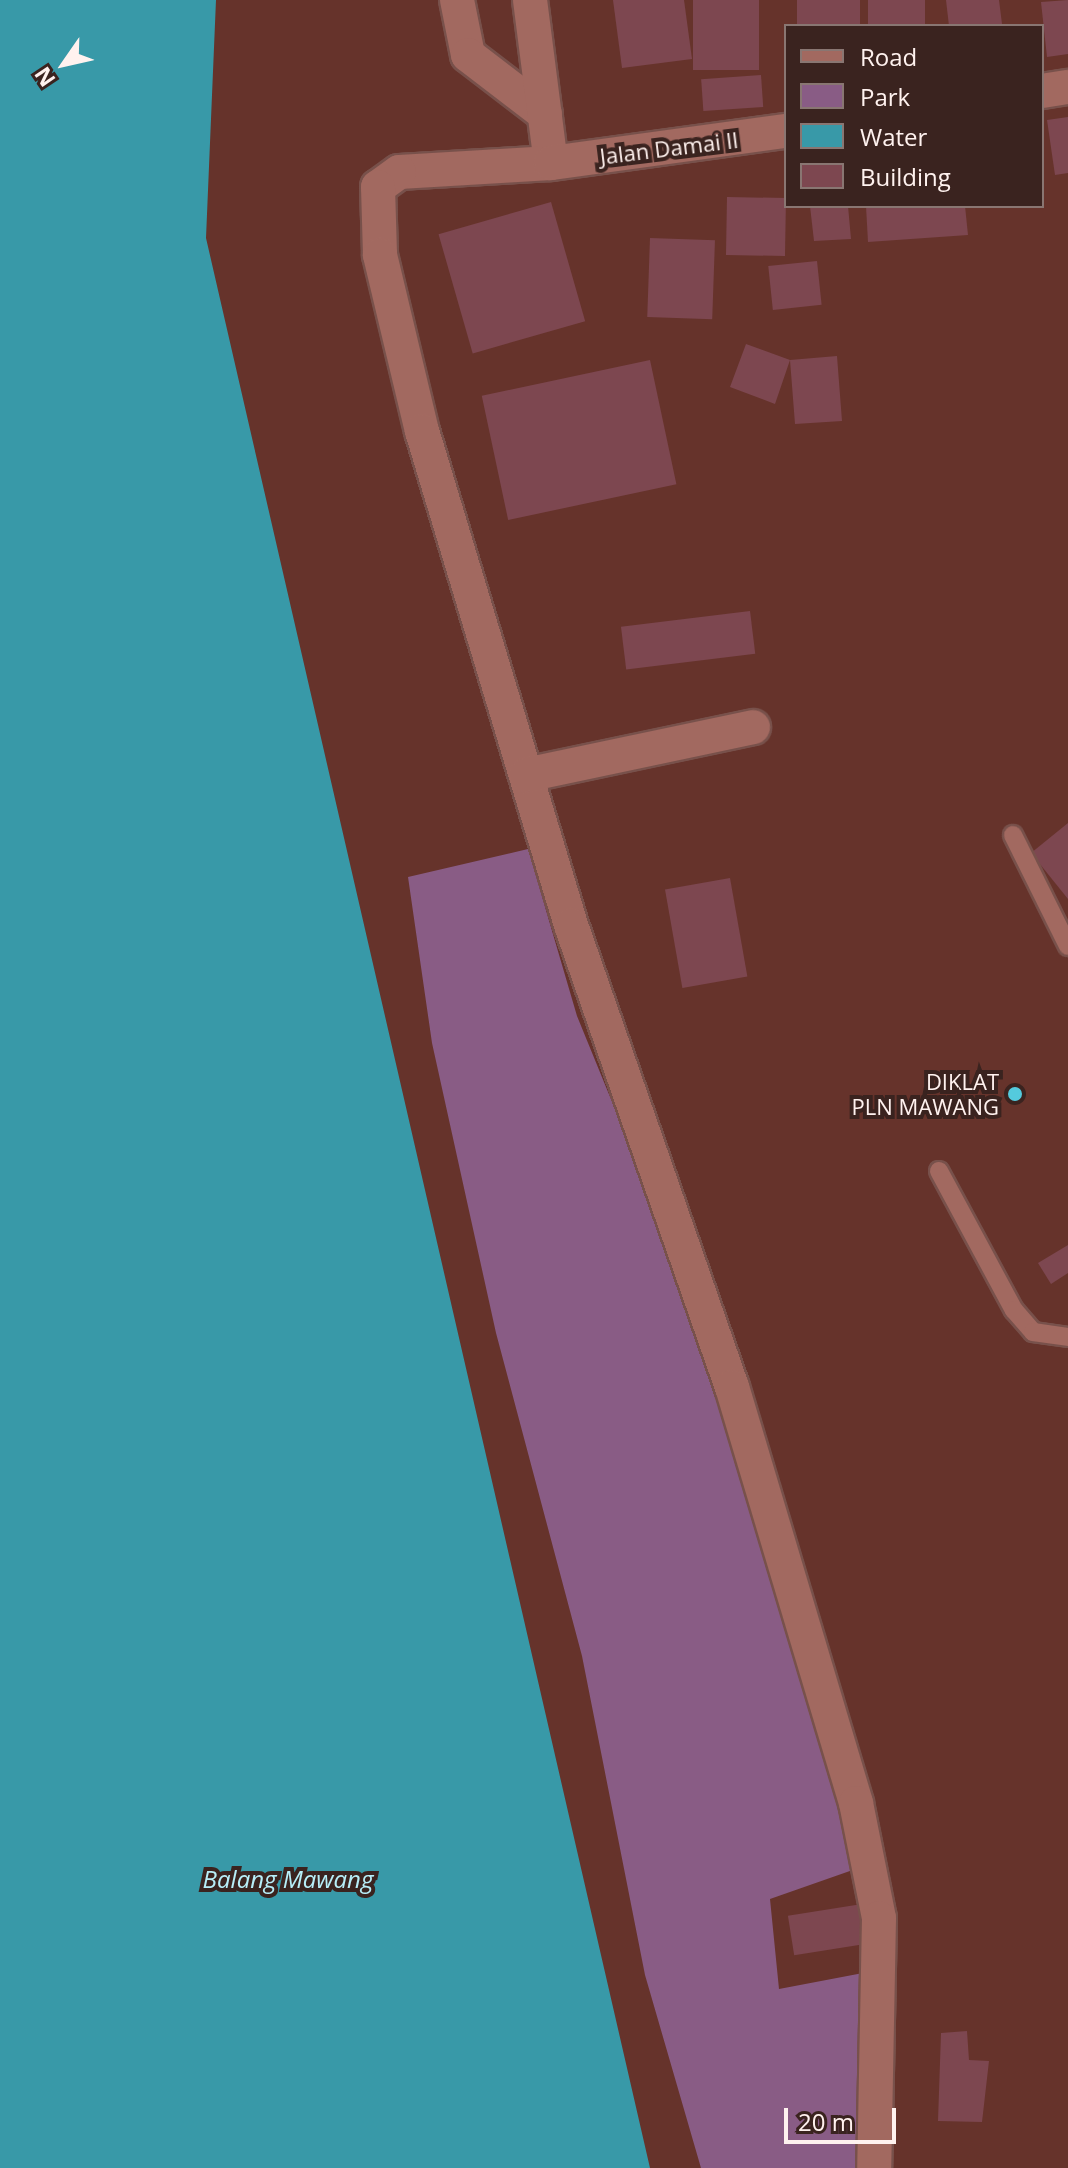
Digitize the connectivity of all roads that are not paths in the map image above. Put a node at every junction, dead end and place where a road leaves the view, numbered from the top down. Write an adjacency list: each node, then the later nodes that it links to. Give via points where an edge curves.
1 (457, 0): 5 (street, via 468,55)
2 (530, 0): 5 (street)
3 (1068, 87): 4 (street)
4 (1044, 91)
5 (545, 114): 7 (street)
6 (784, 131): 7 (street, Jalan Damai II)
7 (551, 163): 9 (street, Jalan Damai II, via 399,172 378,187 375,214 422,431)
8 (753, 727): 9 (street)
9 (526, 775): 14 (street, Jalan Damai II, via 732,1387 856,1803 879,1918)
10 (1013, 835): 11 (lane)
11 (1068, 946)
12 (939, 1171): 13 (lane, via 1014,1310 1033,1332)
13 (1068, 1337)
14 (874, 2168)

